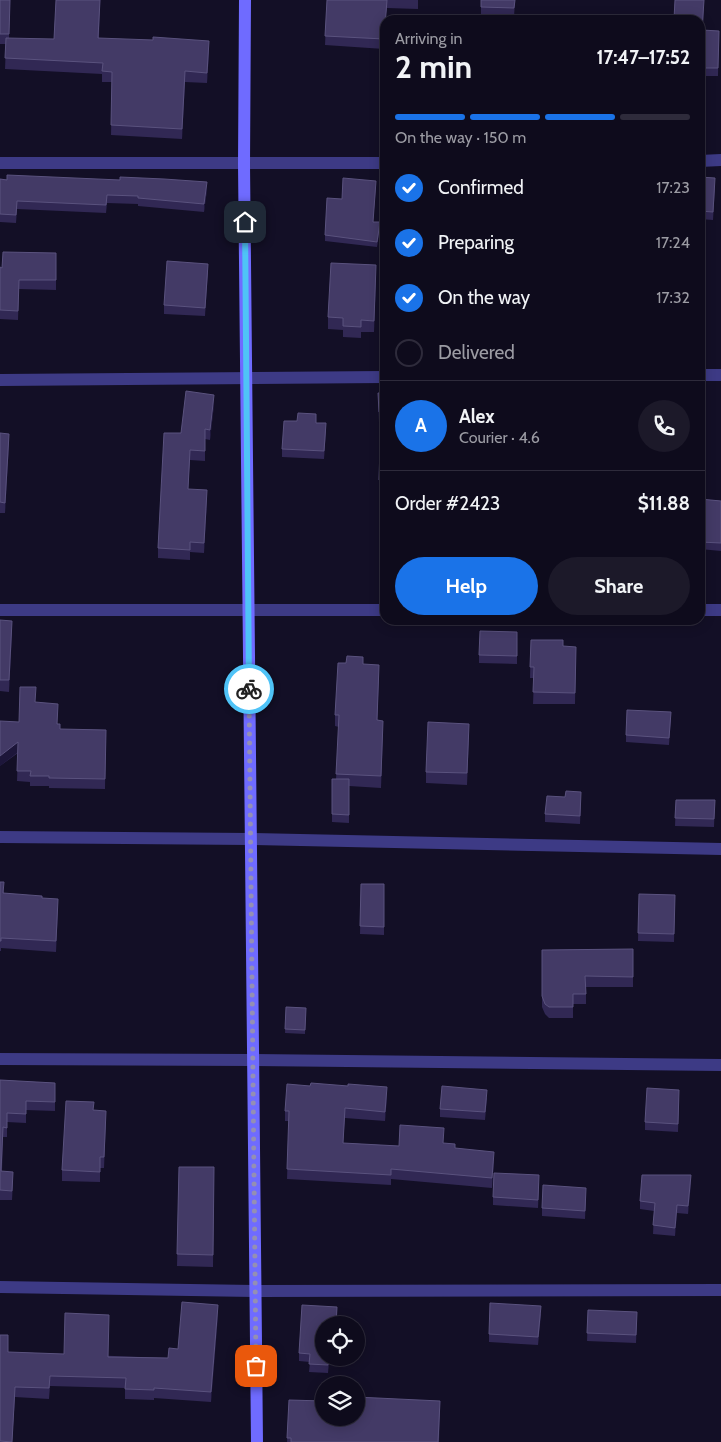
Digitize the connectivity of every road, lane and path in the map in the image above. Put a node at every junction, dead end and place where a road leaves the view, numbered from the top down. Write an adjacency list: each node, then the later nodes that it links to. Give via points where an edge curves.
1 (245, 0): 6 (main road)
2 (705, 160): 3 (street)
3 (721, 160)
4 (0, 163): 6 (street)
5 (380, 163): 6 (street)
6 (244, 164): 10 (main road)
7 (721, 374): 8 (street)
8 (705, 375)
9 (380, 377): 10 (street)
10 (246, 378): 11 (street); 13 (main road)
11 (0, 380)
12 (0, 610): 13 (street)
13 (249, 610): 14 (street); 18 (main road)
14 (380, 610)
15 (705, 610): 16 (street)
16 (721, 610)
17 (0, 837): 18 (street)
18 (250, 839): 19 (street); 21 (main road)
19 (721, 849)
20 (0, 1059): 21 (street)
21 (252, 1060): 22 (street); 25 (main road)
22 (721, 1065)
23 (0, 1288): 25 (street)
24 (721, 1290): 25 (street)
25 (254, 1291): 26 (main road)
26 (257, 1442)

